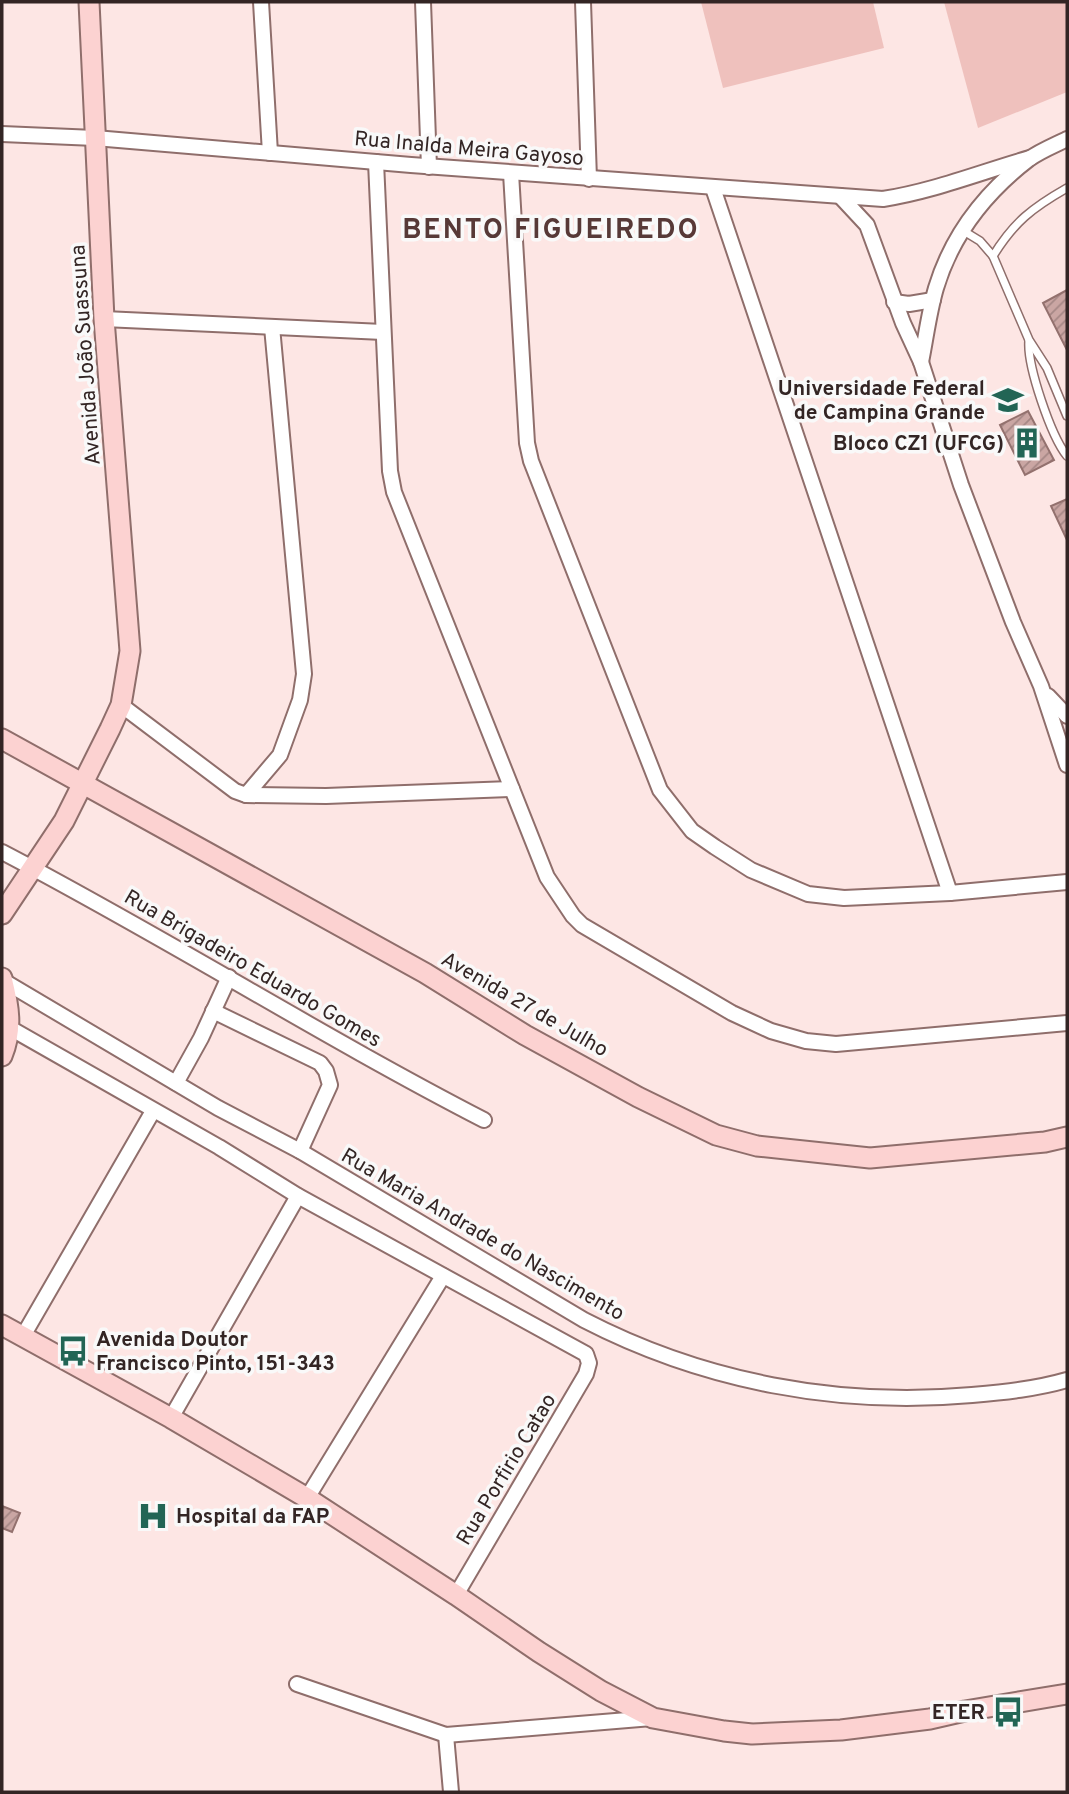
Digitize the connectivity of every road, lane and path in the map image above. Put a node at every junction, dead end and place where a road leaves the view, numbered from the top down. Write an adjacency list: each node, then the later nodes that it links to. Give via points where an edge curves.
1 (89, 2): 6 (street, Avenida João Suassuna)
2 (261, 2): 8 (street)
3 (423, 2): 11 (street)
4 (583, 2): 14 (street)
5 (2, 134): 6 (street, Rua Inalda Meira Gayoso)
6 (95, 138): 8 (street, Rua Inalda Meira Gayoso); 25 (street, Avenida João Suassuna)
7 (1067, 139): 9 (street)
8 (270, 153): 10 (street, Rua Inalda Meira Gayoso)
9 (1030, 158): 13 (street, Rua Inalda Meira Gayoso); 19 (street)
10 (376, 162): 11 (street, Rua Inalda Meira Gayoso); 27 (street)
11 (429, 167): 12 (street, Rua Inalda Meira Gayoso)
12 (511, 173): 14 (street, Rua Inalda Meira Gayoso); 43 (street, via 531,461 660,790 692,831 751,870 798,891 844,898)
13 (973, 175): 18 (street, Rua Inalda Meira Gayoso); 19 (street, via 981,181)
14 (589, 179): 15 (street, Rua Inalda Meira Gayoso)
15 (713, 188): 17 (street, Rua Inalda Meira Gayoso); 43 (street)
16 (1067, 188): 22 (lane, via 1019,220)
17 (840, 196): 18 (street, Rua Inalda Meira Gayoso); 20 (street)
18 (883, 199): 20 (street)
19 (985, 199): 21 (street)
20 (867, 225): 24 (street)
21 (961, 230): 22 (lane, via 980,241); 23 (street)
22 (993, 257): 28 (lane)
23 (933, 299): 24 (street); 29 (street)
24 (894, 302): 29 (street)
25 (103, 319): 26 (street); 33 (street, Avenida João Suassuna, via 130,651)
26 (272, 327): 27 (street); 39 (street, via 304,674 300,701 281,755)
27 (383, 332): 38 (street, via 394,492)
28 (1029, 340): 30 (lane, via 1047,368); 31 (lane, via 1029,362)
29 (921, 362): 32 (street, via 961,485)
30 (1067, 416)
31 (1067, 456)
32 (1041, 686): 34 (street); 36 (street)
33 (121, 705): 37 (street, Avenida João Suassuna); 39 (street)
34 (1067, 716)
35 (2, 739): 37 (street, Avenida 27 de Julho)
36 (1067, 765)
37 (82, 783): 41 (street, Avenida João Suassuna, via 64,821); 53 (street, Avenida 27 de Julho, via 425,972 525,1035 716,1135 757,1146 870,1158)
38 (512, 789): 39 (street); 48 (street, via 547,877 572,916 732,1013 771,1031 836,1044)
39 (246, 795)
40 (2, 852): 41 (street, Rua Brigadeiro Eduardo Gomes)
41 (33, 867): 44 (street, Avenida João Suassuna); 45 (street, Rua Brigadeiro Eduardo Gomes)
42 (1067, 882): 43 (street)
43 (950, 893)
44 (2, 914)
45 (229, 977): 47 (street); 52 (street, Rua Brigadeiro Eduardo Gomes)
46 (3, 984): 49 (street); 50 (street, Rua Maria Andrade do Nascimento)
47 (213, 1011): 50 (street); 54 (street, via 320,1063 326,1071 330,1085)
48 (1067, 1023)
49 (6, 1034): 51 (street)
50 (176, 1083): 54 (street, Rua Maria Andrade do Nascimento)
51 (153, 1111): 55 (street); 58 (street)
52 (484, 1120)
53 (1067, 1137)
54 (300, 1151): 59 (street, Rua Maria Andrade do Nascimento, via 584,1320 713,1372 797,1390 918,1398 1002,1393)
55 (298, 1196): 56 (street); 60 (street)
56 (443, 1276): 61 (street); 62 (street, Rua Porfirio Catao, via 586,1354 589,1363)
57 (2, 1325): 58 (street)
58 (23, 1336): 60 (street)
59 (1067, 1380)
60 (171, 1418): 61 (street)
61 (307, 1498): 62 (street)
62 (456, 1595): 65 (street, via 601,1691)
63 (297, 1684): 66 (street)
64 (1067, 1694): 65 (street, via 841,1730 752,1734)
65 (653, 1718): 66 (street)
66 (446, 1735): 67 (street)
67 (450, 1792)

